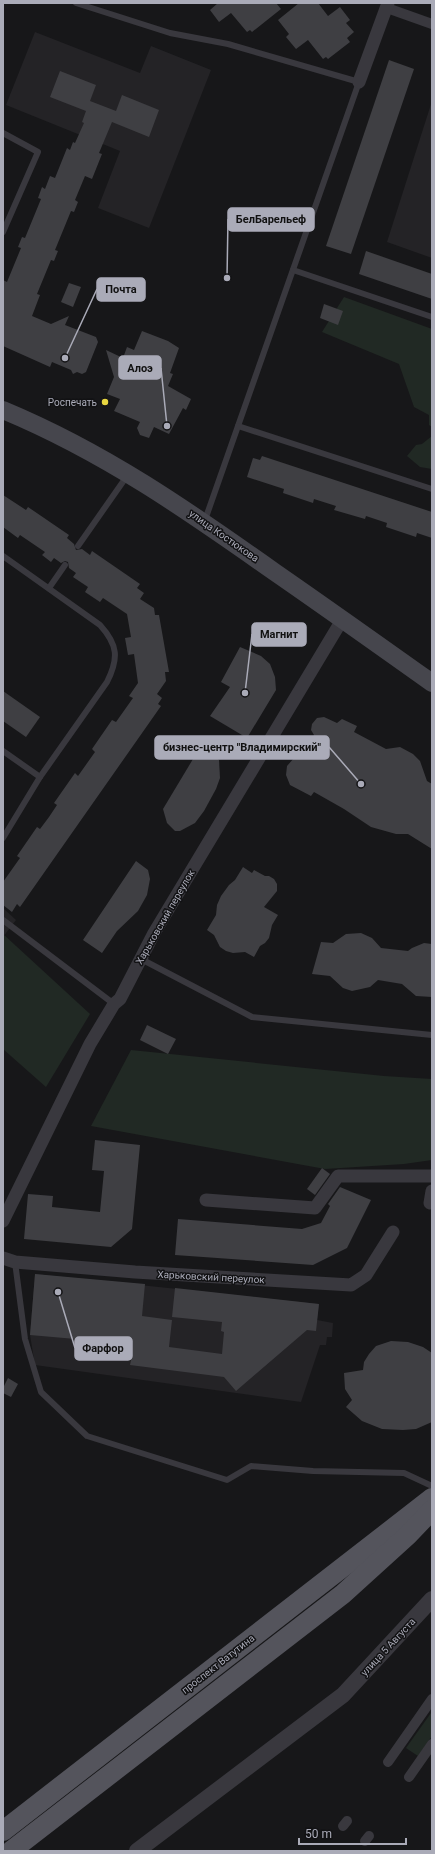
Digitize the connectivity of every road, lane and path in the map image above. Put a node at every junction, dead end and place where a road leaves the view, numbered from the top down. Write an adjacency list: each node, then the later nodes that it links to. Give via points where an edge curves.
1 (76, 3): 4 (lane, via 170,33 228,44)
2 (388, 6): 3 (street); 4 (street)
3 (432, 24)
4 (359, 82): 7 (lane)
5 (3, 132): 6 (lane, via 38,152)
6 (3, 232)
7 (293, 270): 8 (lane); 10 (lane)
8 (432, 317)
9 (3, 410): 11 (main road, улица Костюкова, via 45,428)
10 (238, 426): 12 (lane); 13 (lane)
11 (129, 473): 13 (main road, улица Костюкова); 14 (lane)
12 (432, 489)
13 (204, 522): 18 (main road, улица Костюкова)
14 (78, 546)
15 (3, 556): 17 (lane)
16 (65, 565): 17 (lane)
17 (49, 588): 21 (lane, via 100,625 111,637 116,652 115,668 107,682)
18 (342, 620): 19 (main road, улица Костюкова); 24 (street, Харьковский переулок, via 154,933)
19 (432, 682)
20 (3, 751): 21 (lane)
21 (40, 777): 22 (lane)
22 (3, 838)
23 (3, 920): 25 (lane)
24 (141, 959): 25 (street, Харьковский переулок, via 120,999); 26 (lane, via 252,1017)
25 (114, 1004): 29 (street, Харьковский переулок, via 82,1061)
26 (432, 1036)
27 (432, 1176): 28 (street, via 338,1176 315,1208)
28 (206, 1200)
29 (3, 1221)
30 (393, 1232): 31 (street, Харьковский переулок, via 366,1276 351,1285 135,1272)
31 (9, 1260): 32 (lane, via 25,1339 41,1392 87,1436 227,1480 252,1466 313,1471 404,1473)
32 (432, 1486)
33 (432, 1498): 40 (main road, проспект Ватутина)
34 (432, 1510): 41 (main road, via 343,1594)
35 (432, 1599): 42 (street, улица 5 Августа, via 343,1695)
36 (432, 1699): 38 (street)
37 (432, 1744): 39 (street)
38 (388, 1762)
39 (409, 1777)
40 (3, 1831)
41 (12, 1851)
42 (137, 1851)

